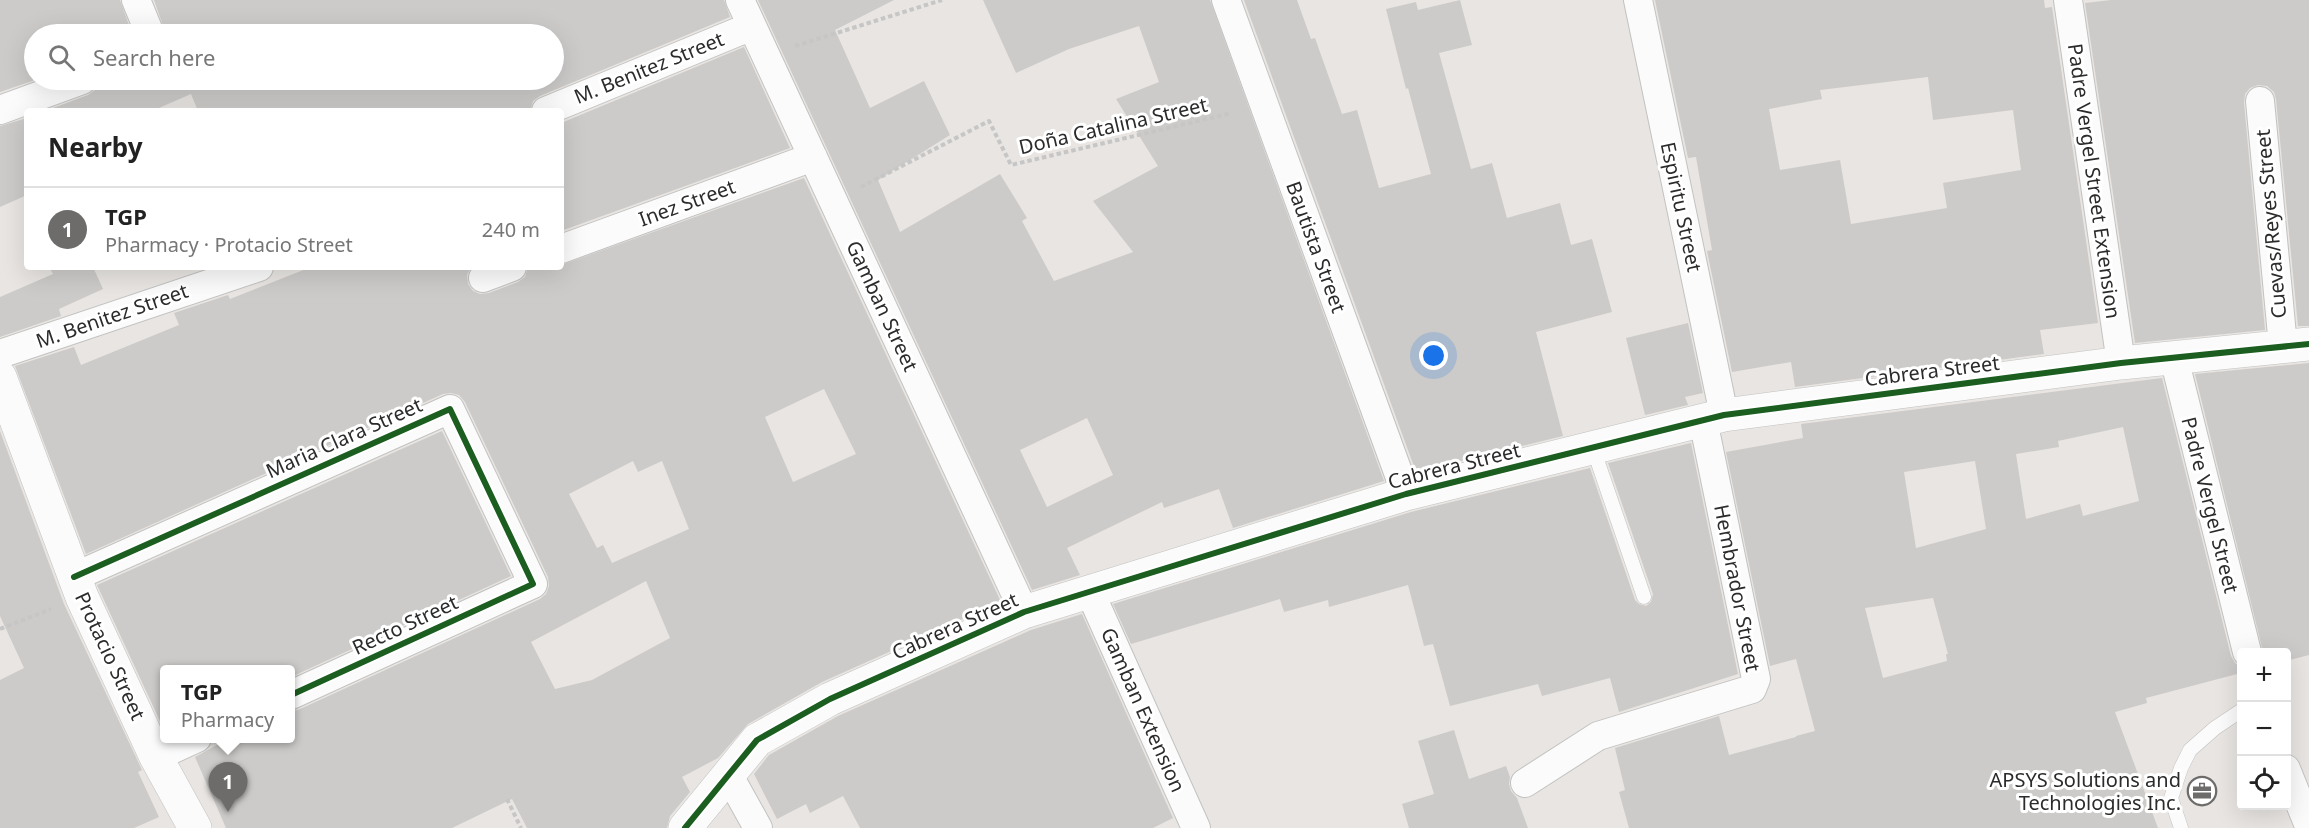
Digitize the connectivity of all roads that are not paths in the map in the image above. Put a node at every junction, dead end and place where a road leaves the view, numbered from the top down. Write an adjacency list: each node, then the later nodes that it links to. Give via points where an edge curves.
1 (136, 0): 6 (street)
2 (740, 0): 7 (street, Gamban Street)
3 (1226, 0): 24 (street, Bautista Street)
4 (1638, 0): 22 (street, Espiritu Street)
5 (2067, 0): 20 (street, Padre Vergel Street Extension)
6 (146, 24)
7 (752, 26): 10 (street, M. Benitez Street); 12 (street, Gamban Street)
8 (55, 90): 11 (street)
9 (2260, 101): 17 (street, Cuevas/Reyes Street)
10 (553, 108)
11 (0, 110)
12 (813, 157): 13 (street, Inez Street); 29 (street, Gamban Street)
13 (564, 248)
14 (250, 270): 18 (street, M. Benitez Street)
15 (504, 270): 16 (street)
16 (483, 278)
17 (2296, 345): 19 (street, Cabrera Street)
18 (0, 354)
19 (2174, 358): 20 (street, Cabrera Street); 30 (street, Padre Vergel Street)
20 (2121, 363): 22 (street, Cabrera Street)
21 (0, 377): 26 (street, Protacio Street)
22 (1714, 417): 23 (street, Cabrera Street); 37 (street, Hembrador Street, via 1756,679 1752,689 1598,736)
23 (1593, 448): 24 (street, Cabrera Street); 28 (lane)
24 (1406, 494): 27 (street, Cabrera Street)
25 (533, 584): 26 (street, Maria Clara Street, via 450,409); 31 (street, Recto Street)
26 (78, 587): 34 (street, Protacio Street)
27 (1090, 592): 29 (street, Cabrera Street); 42 (street, Gamban Extension)
28 (1644, 597)
29 (1024, 612): 35 (street, Cabrera Street, via 830,699 757,740)
30 (2246, 648)
31 (295, 693)
32 (2237, 713): 43 (lane, via 2190,750 2181,768 2171,798)
33 (186, 743): 34 (street)
34 (156, 757): 39 (street, Protacio Street)
35 (728, 774): 40 (street, Cabrera Street); 41 (street)
36 (2291, 781): 38 (street)
37 (1525, 783)
38 (2309, 826)
39 (195, 828)
40 (685, 828)
41 (758, 828)
42 (1196, 828)
43 (2181, 828)

